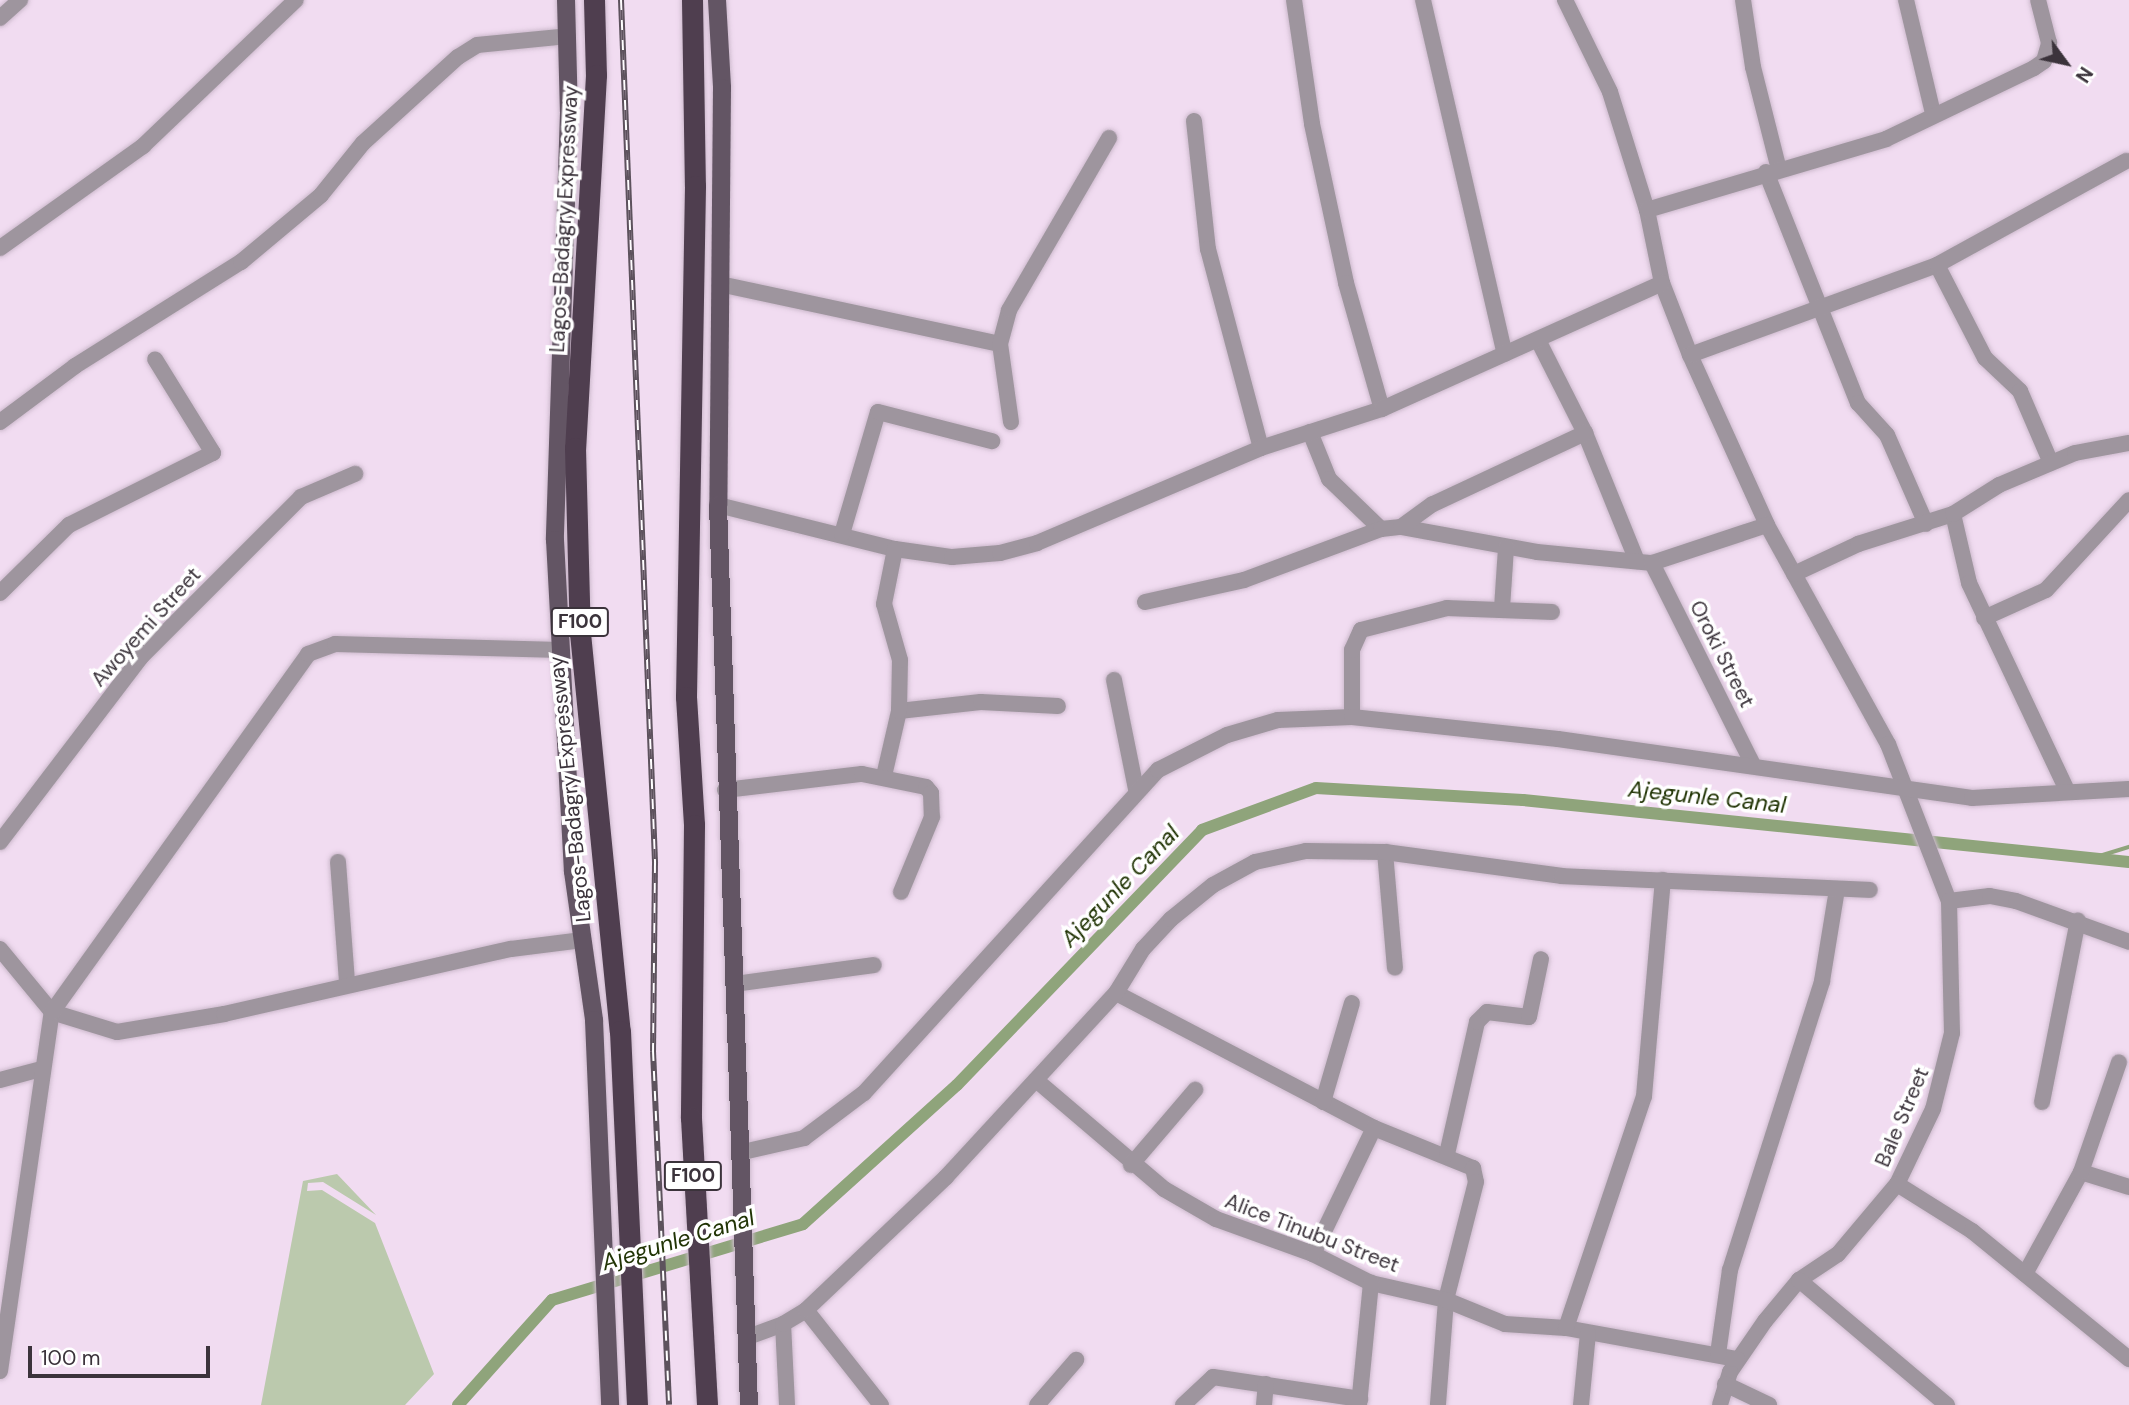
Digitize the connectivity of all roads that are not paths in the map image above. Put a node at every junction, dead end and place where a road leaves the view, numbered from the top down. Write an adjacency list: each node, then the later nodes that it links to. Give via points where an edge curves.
1 (20, 0): 13 (street)
2 (296, 0): 21 (street, via 143,146)
3 (566, 0): 14 (main road, Lagos-Badagry Expressway)
4 (594, 0): 124 (highway, Lagos-Badagry Expressway / F100, via 597,75 575,448 580,633 620,1031)
5 (692, 0): 125 (highway, F100, via 695,186 686,697 694,825 695,1234)
6 (717, 0): 24 (main road)
7 (1294, 0): 31 (street, via 1312,124 1346,282)
8 (1423, 0): 28 (street)
9 (1565, 0): 20 (street, Bale Street, via 1610,92)
10 (1743, 0): 19 (street)
11 (1906, 0): 15 (street)
12 (2039, 0): 15 (street, via 2049,43 2044,61)
13 (0, 18)
14 (568, 36): 32 (street, via 477,45 458,57 363,143 321,195 241,262 75,366); 58 (main road, Lagos-Badagry Expressway, via 555,540)
15 (1933, 113): 19 (street, via 1886,139)
16 (1194, 121): 38 (street, via 1208,249)
17 (1109, 138): 27 (street, via 1018,290)
18 (2126, 161): 22 (street)
19 (1772, 169): 20 (street); 25 (street)
20 (1647, 209): 23 (street, Bale Street)
21 (0, 248)
22 (1937, 265): 25 (street); 39 (street, via 1985,358 2020,391)
23 (1662, 283): 26 (street); 29 (street, Bale Street)
24 (720, 284): 27 (street); 42 (main road)
25 (1818, 312): 29 (street); 44 (street, via 1857,403 1887,435)
26 (1539, 342): 28 (street); 35 (street, Oroki Street)
27 (1000, 344): 33 (street)
28 (1505, 354): 31 (street)
29 (1690, 355): 45 (street, Bale Street)
30 (155, 359): 53 (street, via 213,453 69,525)
31 (1382, 409): 34 (street)
32 (0, 422)
33 (1011, 422)
34 (1310, 432): 38 (street); 47 (street, via 1329,480)
35 (1585, 433): 46 (street, via 1433,504); 51 (street, Oroki Street)
36 (992, 441): 48 (street, via 878,412)
37 (2129, 443): 39 (street)
38 (1261, 448): 50 (street, via 1037,543 975,556)
39 (2051, 463): 43 (street)
40 (355, 474): 70 (street, Awoyemi Street, via 301,497 141,657)
41 (2129, 500): 57 (street, via 2046,590)
42 (718, 505): 48 (street); 68 (main road)
43 (1953, 514): 44 (street); 57 (street, via 1959,551)
44 (1926, 524): 52 (street, via 1858,544)
45 (1767, 525): 51 (street); 52 (street, Bale Street)
46 (1401, 527): 47 (street); 49 (street)
47 (1381, 528): 54 (street, via 1244,580)
48 (842, 534): 50 (street)
49 (1506, 547): 51 (street); 55 (street)
50 (895, 549): 61 (street, via 884,604 900,660)
51 (1644, 562): 63 (street, Oroki Street)
52 (1794, 574): 65 (street, Bale Street, via 1872,711)
53 (0, 593)
54 (1145, 602)
55 (1502, 608): 56 (street); 62 (street, via 1432,609 1361,630 1352,650)
56 (1552, 612)
57 (1984, 618): 69 (street)
58 (561, 650): 79 (main road, Lagos-Badagry Expressway, via 573,872); 89 (street, via 335,644 308,654)
59 (1114, 680): 66 (street)
60 (1058, 706): 61 (street, via 981,702)
61 (899, 711): 64 (street)
62 (1352, 717): 63 (street); 66 (street, via 1315,714 1227,734 1157,770)
63 (1753, 765): 65 (street)
64 (884, 776): 68 (street, via 841,775); 76 (street, via 926,787 933,804)
65 (1906, 786): 69 (street, via 1993,799); 77 (street, Bale Street)
66 (1136, 789): 98 (street, via 933,1022 864,1093 804,1138)
67 (2129, 789): 69 (street)
68 (725, 790): 86 (main road)
69 (2068, 792)
70 (0, 842)
71 (1385, 852): 73 (street, via 1562,876); 84 (street); 87 (street, via 1306,851 1255,862 1213,885 1171,919 1143,949)
72 (338, 862): 85 (street)
73 (1663, 880): 74 (street); 111 (street, via 1644,1096)
74 (1837, 889): 75 (street); 115 (street, via 1822,981 1723,1297)
75 (1870, 890)
76 (901, 892)
77 (1947, 894): 78 (street, via 1990,896); 102 (street, Bale Street, via 1954,1000 1945,1071)
78 (2078, 921): 80 (street); 96 (street)
79 (582, 940): 85 (street); 123 (main road, Lagos-Badagry Expressway, via 593,1020)
80 (2129, 942)
81 (0, 949): 89 (street)
82 (1541, 959): 99 (street, via 1529,1017 1487,1012 1477,1022)
83 (874, 965): 86 (street)
84 (1395, 968)
85 (348, 982): 89 (street, via 224,1014 117,1032)
86 (734, 984): 98 (main road)
87 (1116, 993): 93 (street); 95 (street)
88 (1352, 1003): 95 (street)
89 (52, 1012): 91 (street)
90 (2119, 1062): 101 (street)
91 (41, 1069): 92 (street); 114 (street)
92 (0, 1080)
93 (1036, 1080): 100 (street, Alice Tinubu Street); 109 (street, via 887,1236)
94 (1195, 1090): 100 (street)
95 (1324, 1102): 97 (street)
96 (2042, 1102)
97 (1374, 1128): 99 (street); 104 (street)
98 (743, 1152): 113 (main road)
99 (1447, 1154): 108 (street, via 1473,1168 1476,1182)
100 (1130, 1165): 104 (street, Alice Tinubu Street, via 1216,1219)
101 (2081, 1172): 103 (street); 105 (street)
102 (1897, 1184): 105 (street, via 1972,1231); 106 (street, Bale Street, via 1838,1254)
103 (2129, 1187)
104 (1313, 1254): 107 (street, Alice Tinubu Street)
105 (2025, 1274): 117 (street)
106 (1799, 1280): 116 (street, Bale Street); 136 (street)
107 (1371, 1283): 108 (street, Alice Tinubu Street); 122 (street)
108 (1446, 1300): 111 (street, Alice Tinubu Street, via 1505,1324); 132 (street)
109 (806, 1310): 110 (street); 128 (street)
110 (783, 1324): 113 (street); 127 (street)
111 (1566, 1328): 112 (street, Alice Tinubu Street)
112 (1588, 1334): 115 (street, Alice Tinubu Street); 133 (street)
113 (748, 1336): 126 (main road)
114 (1, 1351): 119 (street)
115 (1718, 1354): 116 (street, Alice Tinubu Street)
116 (1737, 1359): 121 (street, Bale Street)
117 (2129, 1359)
118 (1076, 1360): 129 (street)
119 (0, 1371)
120 (1266, 1384): 122 (street); 130 (street, via 1213,1377); 131 (street)
121 (1724, 1384): 134 (street, Bale Street); 135 (street)
122 (1359, 1402)
123 (610, 1405)
124 (637, 1405)
125 (707, 1405)
126 (750, 1405)
127 (787, 1405)
128 (881, 1405)
129 (1037, 1405)
130 (1183, 1405)
131 (1264, 1405)
132 (1438, 1405)
133 (1581, 1405)
134 (1720, 1405)
135 (1769, 1405)
136 (1947, 1405)

